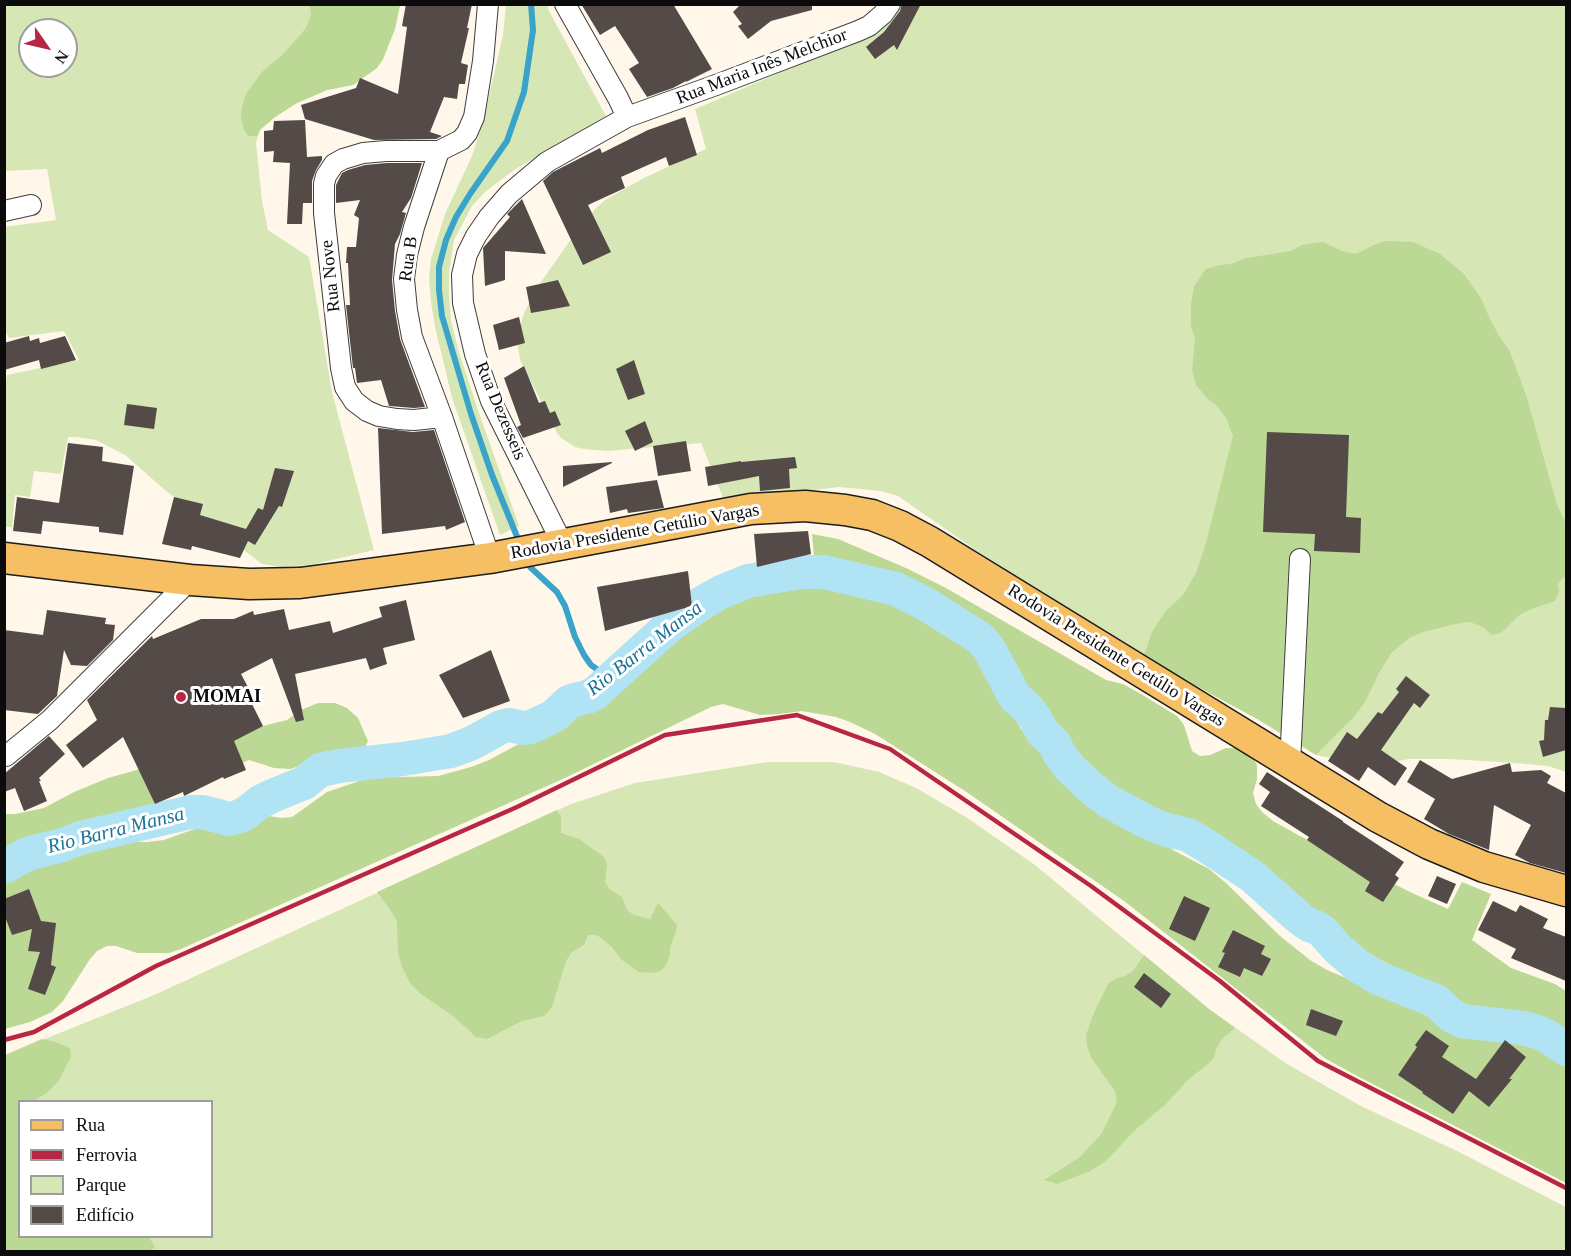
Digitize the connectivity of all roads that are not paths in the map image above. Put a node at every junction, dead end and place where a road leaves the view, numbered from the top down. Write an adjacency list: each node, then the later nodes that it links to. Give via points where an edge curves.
1 (488, 4): 5 (street, via 471,126 461,140)
2 (565, 4): 4 (street)
3 (890, 4): 4 (street, Rua Maria Inês Melchior, via 869,26 858,31)
4 (627, 117): 9 (street, Rua Dezesseis, via 547,162 519,185 476,236 462,275 469,332 491,401)
5 (439, 151): 8 (street, Rua B, via 414,227 404,279 412,337); 8 (street, Rua Nove, via 379,151 343,159 326,176 324,213 345,387 354,401 379,416 414,420)
6 (31, 205): 7 (street)
7 (4, 211)
8 (442, 417): 10 (street, Rua B)
9 (560, 545): 10 (main road, Rodovia Presidente Getúlio Vargas); 15 (main road, Rodovia Presidente Getúlio Vargas, via 751,509 805,506 872,515 930,542)
10 (496, 557): 13 (main road, Rodovia Presidente Getúlio Vargas, via 300,583)
11 (4, 558): 13 (main road, Rodovia Presidente Getúlio Vargas)
12 (1300, 559): 15 (street)
13 (190, 580): 14 (street, via 50,720)
14 (6, 756)
15 (1290, 764): 16 (main road, Rodovia Presidente Getúlio Vargas, via 1429,844 1484,867)
16 (1566, 891)

